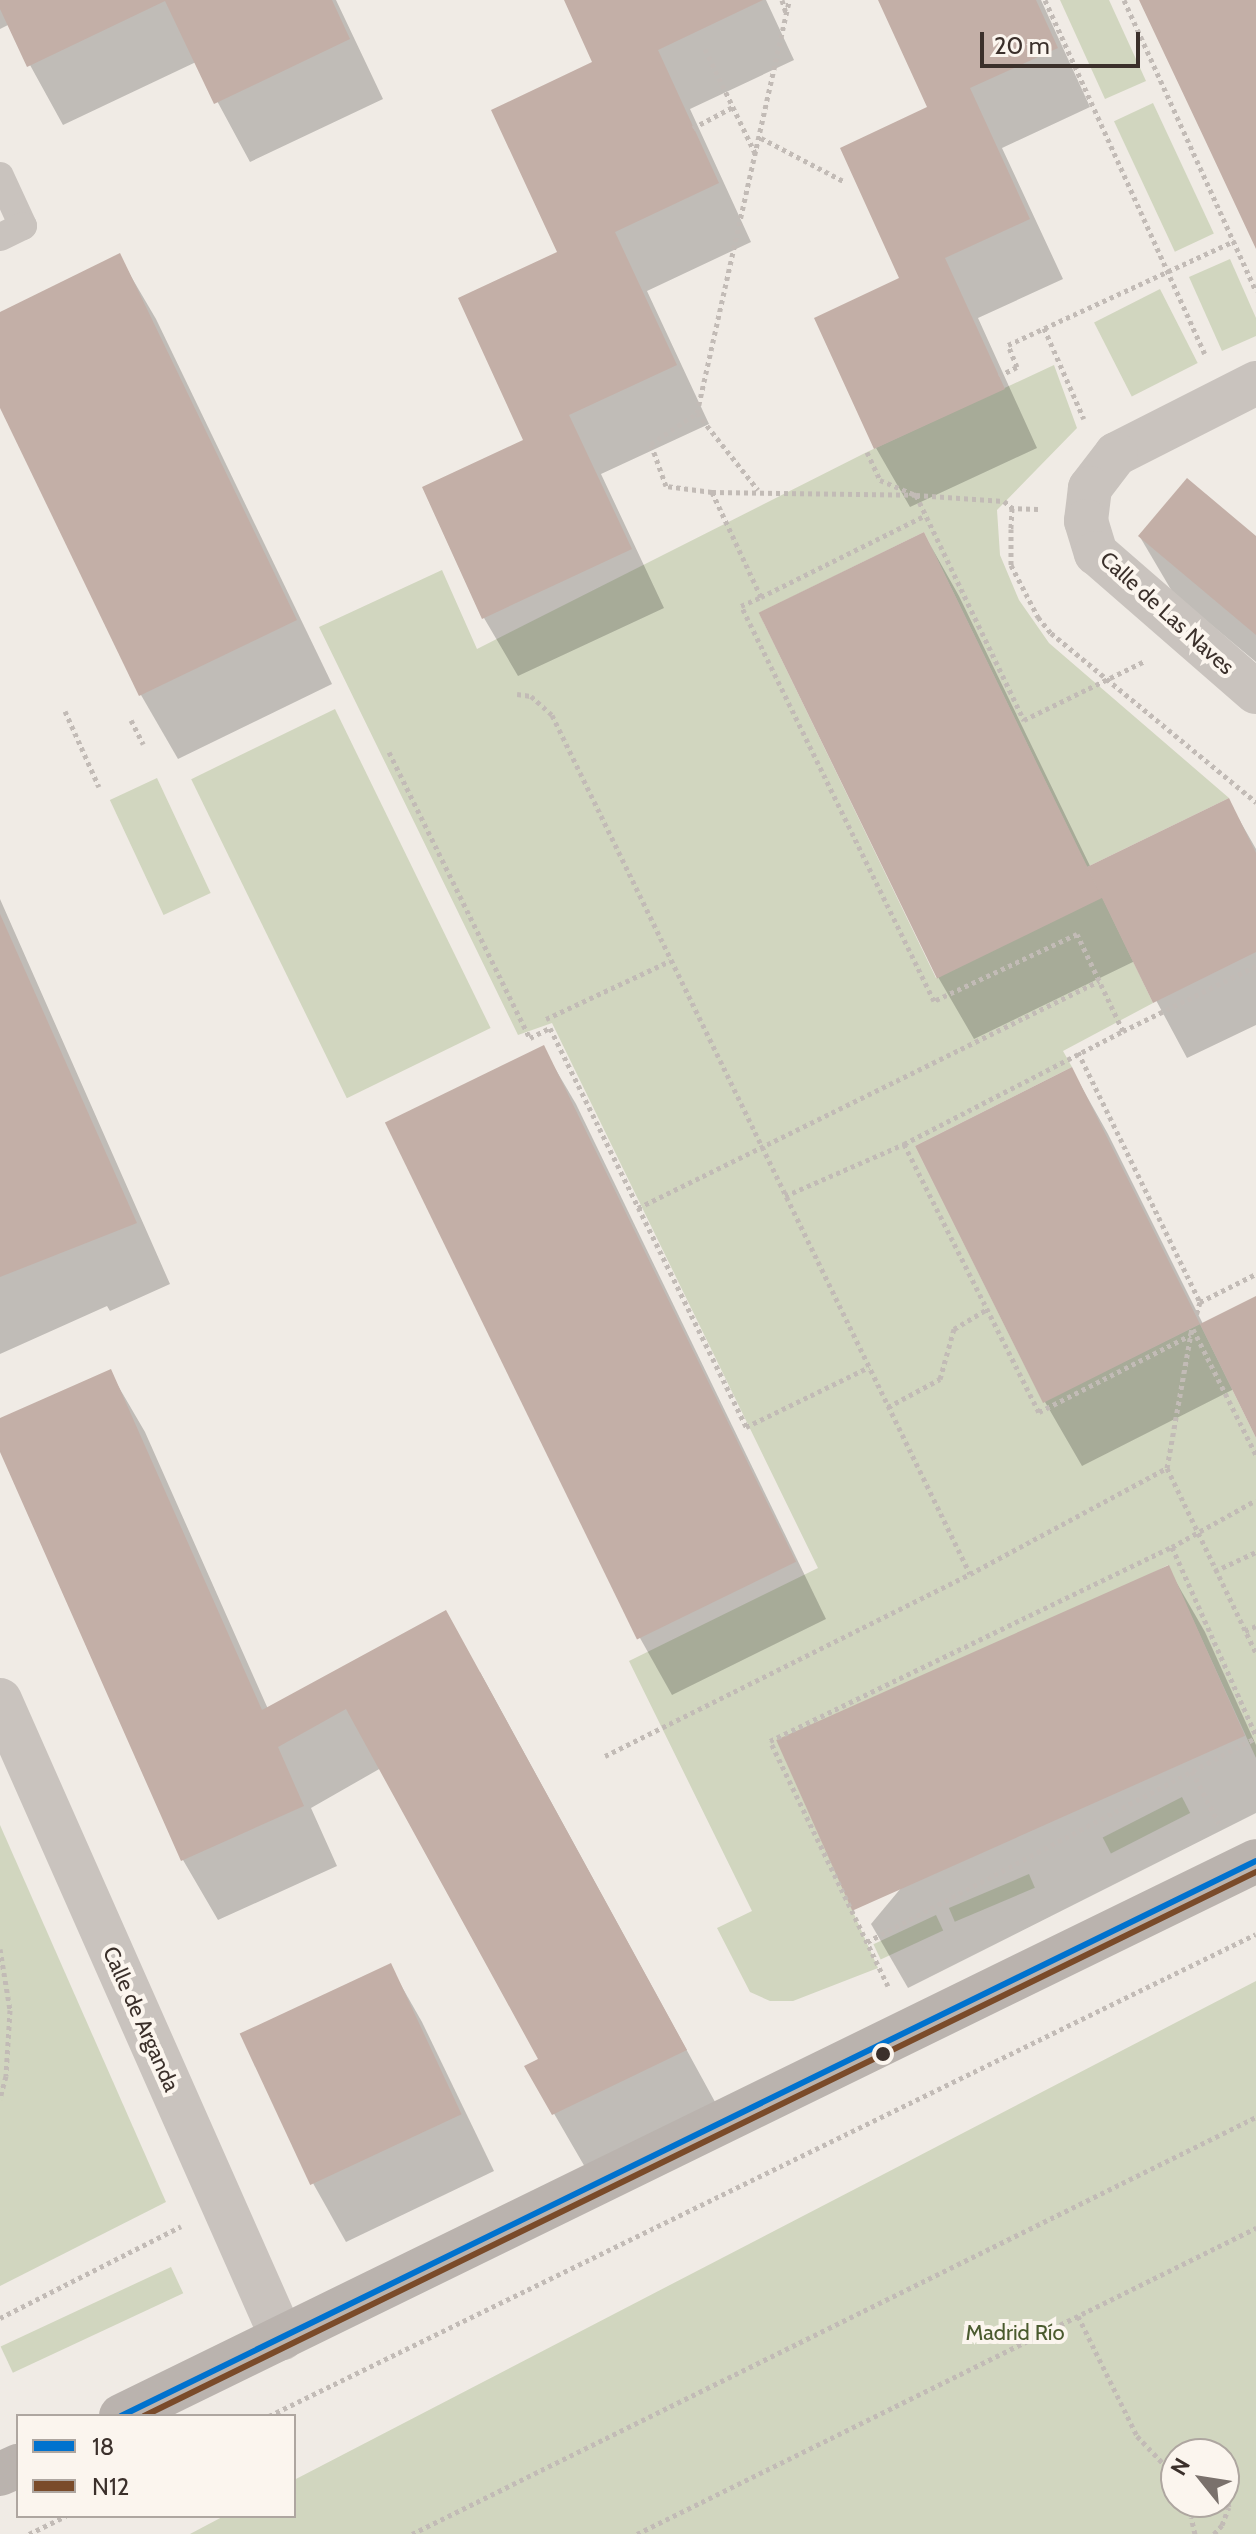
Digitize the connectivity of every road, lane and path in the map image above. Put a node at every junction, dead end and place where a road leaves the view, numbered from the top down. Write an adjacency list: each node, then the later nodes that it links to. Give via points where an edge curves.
1 (782, 0): 5 (path)
2 (789, 0): 5 (path)
3 (1045, 0): 15 (path)
4 (1124, 0): 14 (path)
5 (786, 14): 9 (path)
6 (705, 49): 7 (path)
7 (733, 107): 8 (path); 10 (path)
8 (693, 128)
9 (761, 138): 10 (path); 12 (path)
10 (756, 156): 20 (path)
11 (0, 176): 13 (lane, via 23,226)
12 (845, 182)
13 (0, 237)
14 (1234, 241): 15 (path); 16 (path)
15 (1168, 271): 17 (path); 19 (path)
16 (1256, 291)
17 (1044, 328): 18 (path, via 1008,345 1017,367); 22 (path)
18 (999, 376)
19 (1241, 390): 22 (street, via 1116,454)
20 (697, 413): 23 (path); 24 (path, via 651,444 666,486)
21 (867, 452): 25 (path, via 880,480)
22 (1105, 465): 29 (street, Calle de Las Naves, via 1090,488 1086,521 1096,553)
23 (758, 490): 24 (path); 25 (path)
24 (712, 492): 28 (path)
25 (916, 495): 26 (path, via 1004,501); 27 (path)
26 (1012, 508)
27 (924, 516): 28 (path); 29 (path, via 1024,720)
28 (761, 597): 39 (path, via 741,606 934,1001 1077,934)
29 (1192, 636): 30 (street, Calle de Las Naves)
30 (1256, 692)
31 (517, 694): 37 (path, via 531,696 552,715)
32 (65, 711): 36 (path)
33 (131, 720): 34 (path)
34 (143, 744)
35 (389, 752): 46 (path, via 525,1030 530,1038 550,1028)
36 (99, 787)
37 (670, 961): 40 (path); 44 (path)
38 (1256, 966): 41 (path)
39 (1099, 981): 41 (path); 44 (path)
40 (546, 1019)
41 (1123, 1031): 42 (path)
42 (1078, 1052): 43 (path); 48 (path)
43 (904, 1144): 45 (path); 49 (path)
44 (762, 1148): 45 (path); 46 (path)
45 (785, 1196): 52 (path)
46 (638, 1208): 52 (path, via 746,1427)
47 (1256, 1274): 48 (path)
48 (1200, 1302): 50 (path)
49 (987, 1309): 51 (path, via 1039,1412); 53 (path, via 954,1329 940,1379)
50 (1196, 1316)
51 (1191, 1335): 54 (path, via 1192,1328); 55 (path)
52 (869, 1367): 53 (path)
53 (888, 1407): 61 (path)
54 (1256, 1455)
55 (1167, 1468): 57 (path); 61 (path)
56 (1256, 1500): 57 (path)
57 (1196, 1534): 58 (path); 60 (path)
58 (1172, 1547): 66 (path); 71 (path, via 770,1741)
59 (1256, 1552): 60 (path)
60 (1215, 1571): 63 (path)
61 (970, 1574): 67 (path)
62 (1256, 1626): 63 (path)
63 (1245, 1631): 64 (path)
64 (1256, 1653)
65 (0, 1700): 80 (street, Calle de Arganda)
66 (1256, 1737): 68 (path)
67 (605, 1756)
68 (1192, 1771): 69 (path); 71 (path)
69 (1249, 1864): 73 (street)
70 (1256, 1934): 82 (path)
71 (867, 1942): 73 (path)
72 (0, 1949): 74 (path, via 10,2010)
73 (911, 2031): 80 (street)
74 (0, 2099)
75 (1256, 2117): 86 (path)
76 (1256, 2228): 78 (path)
77 (188, 2238): 79 (path, via 183,2225)
78 (1078, 2316): 83 (path, via 1137,2436); 87 (path)
79 (0, 2318)
80 (282, 2338): 81 (street)
81 (125, 2414)
82 (273, 2414)
83 (1160, 2460)
84 (62, 2518): 85 (path)
85 (29, 2534)
86 (412, 2534)
87 (637, 2534)

